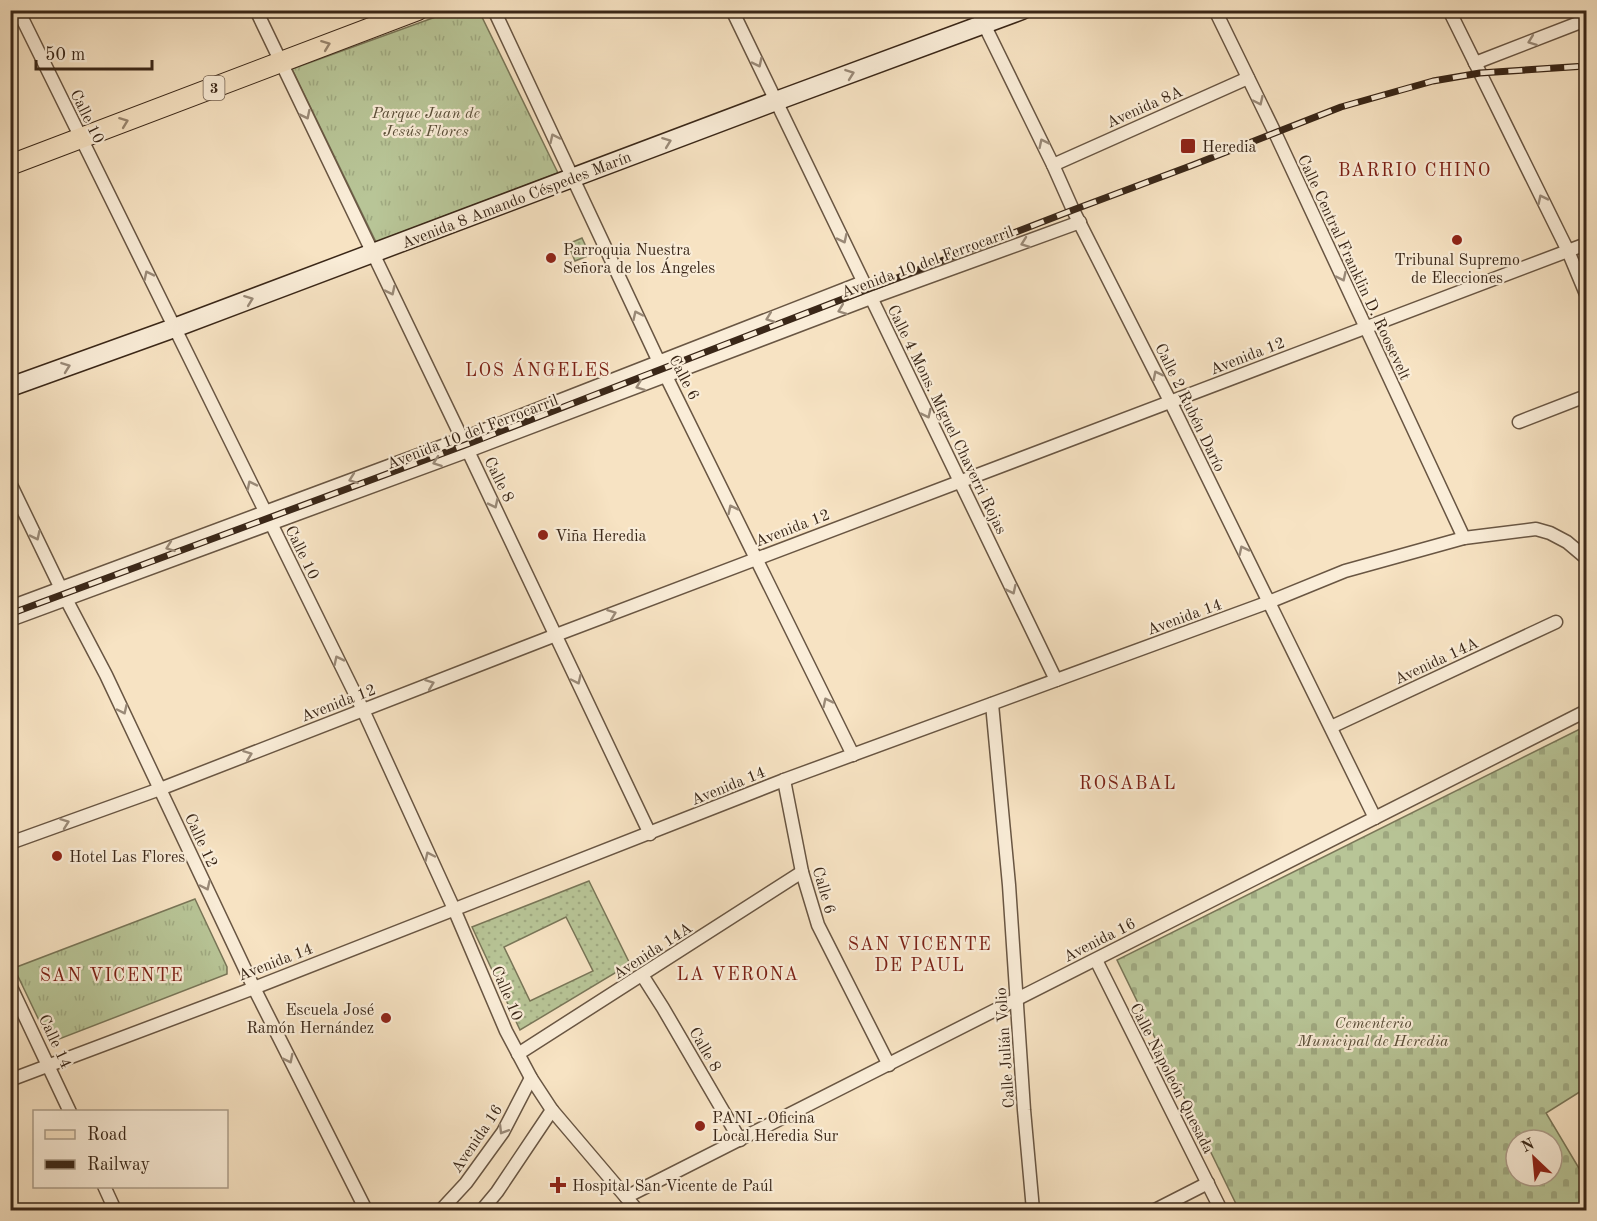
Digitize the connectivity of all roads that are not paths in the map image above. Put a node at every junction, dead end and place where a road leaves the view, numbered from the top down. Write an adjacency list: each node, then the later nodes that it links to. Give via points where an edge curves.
1 (18, 10): 15 (street, Calle 10)
2 (256, 10): 11 (street, Calle 8)
3 (418, 10): 11 (main road, 3, one-way to 3)
4 (494, 10): 18 (street, Calle 6, one-way to 4)
5 (732, 10): 14 (street, Calle 4 Mons. Miguel Chaverri Rojas, one-way to 14)
6 (1022, 10): 9 (street, Avenida 8 Amando Céspedes Marín)
7 (1215, 10): 13 (street, Calle Central Franklin D. Roosevelt)
8 (1449, 10): 12 (street)
9 (981, 18): 14 (street, Avenida 8 Amando Céspedes Marín, one-way to 9); 17 (street, Calle 2 Rubén Darío, one-way to 9)
10 (1587, 20): 12 (street, one-way to 12)
11 (280, 63): 15 (main road, 3, one-way to 11); 22 (street, Calle 8, one-way to 22)
12 (1475, 63): 21 (street, one-way to 12)
13 (1248, 78): 17 (street, Avenida 8A); 27 (street, Calle Central Franklin D. Roosevelt, one-way to 27)
14 (776, 101): 18 (street, Avenida 8 Amando Céspedes Marín, one-way to 14); 23 (street, Calle 4 Mons. Miguel Chaverri Rojas, one-way to 23)
15 (81, 138): 16 (main road, 3); 26 (street, Calle 10, one-way to 15)
16 (10, 165)
17 (1053, 165): 19 (street, Calle 2 Rubén Darío)
18 (573, 177): 22 (street, Avenida 8 Amando Céspedes Marín); 28 (street, Calle 6, one-way to 18)
19 (1080, 222): 25 (street, Avenida 10 del Ferrocarril, one-way to 25); 32 (street, Calle 2 Rubén Darío, one-way to 19)
20 (1587, 244): 21 (street, Avenida 12)
21 (1568, 251): 24 (street); 27 (street, Avenida 12)
22 (373, 253): 26 (street, Avenida 8 Amando Céspedes Marín, one-way to 22); 34 (street, Calle 8, one-way to 34)
23 (863, 282): 25 (street, Calle 4 Mons. Miguel Chaverri Rojas); 28 (street, Avenida 10 del Ferrocarril, one-way to 28)
24 (1587, 294)
25 (871, 298): 29 (street, Avenida 10 del Ferrocarril, one-way to 29); 36 (street, Calle 4 Mons. Miguel Chaverri Rojas, one-way to 36)
26 (174, 328): 30 (street, Avenida 8 Amando Céspedes Marín, one-way to 26); 38 (street, Calle 10, one-way to 26)
27 (1365, 328): 32 (street, Avenida 12); 40 (street, Calle Central Franklin D. Roosevelt)
28 (658, 362): 29 (street, Calle 6); 34 (street, Avenida 10 del Ferrocarril)
29 (666, 376): 35 (street, Avenida 10 del Ferrocarril, one-way to 35); 42 (street, Calle 6, one-way to 29)
30 (10, 387)
31 (1587, 396): 33 (street)
32 (1170, 401): 36 (street, Avenida 12); 44 (street, Calle 2 Rubén Darío, one-way to 32)
33 (1518, 422)
34 (461, 439): 35 (street, Calle 8); 38 (street, Avenida 10 del Ferrocarril, one-way to 38)
35 (468, 451): 39 (street, Avenida 10 del Ferrocarril, one-way to 39); 48 (street, Calle 8, one-way to 48)
36 (960, 482): 42 (street, Avenida 12); 49 (street, Calle 4 Mons. Miguel Chaverri Rojas, one-way to 49)
37 (10, 483): 43 (street, Calle 12, one-way to 43)
38 (264, 512): 39 (street, Calle 10); 43 (street, Avenida 10 del Ferrocarril, one-way to 43)
39 (270, 524): 43 (street, Avenida 10 del Ferrocarril); 51 (street, Calle 10, one-way to 39)
40 (1464, 538): 41 (street, Avenida 14, via 1536,529 1567,542); 44 (street, Avenida 14, via 1355,568)
41 (1587, 558)
42 (756, 559): 48 (street, Avenida 12, one-way to 42); 54 (street, Calle 6, one-way to 42)
43 (63, 593): 45 (street, Avenida 10 del Ferrocarril); 46 (street, Avenida 10 del Ferrocarril); 56 (street, Calle 12, one-way to 56)
44 (1269, 602): 49 (street, Avenida 14); 53 (street, Calle 2 Rubén Darío)
45 (10, 607)
46 (10, 620)
47 (1556, 622): 53 (street, Avenida 14A)
48 (556, 635): 51 (street, Avenida 12, one-way to 48); 58 (street, Calle 8, one-way to 58)
49 (1056, 680): 50 (street, Avenida 14)
50 (992, 704): 54 (street, Avenida 14); 66 (street, Calle Julián Volio)
51 (363, 710): 56 (street, Avenida 12, one-way to 51); 61 (street, Calle 10, one-way to 51)
52 (1587, 711): 57 (street, Avenida 16)
53 (1331, 727): 57 (street, Calle 2 Rubén Darío)
54 (853, 755): 55 (street, Avenida 14)
55 (784, 780): 58 (street, Avenida 14); 60 (street, Calle 6)
56 (160, 789): 59 (street, Avenida 12, one-way to 56); 65 (street, Calle 12, one-way to 65)
57 (1375, 818): 62 (street, Avenida 16)
58 (650, 834): 61 (street, Avenida 14)
59 (10, 843)
60 (802, 872): 63 (street, Avenida 14A); 69 (street, Calle 6, via 818,926)
61 (454, 909): 65 (street, Avenida 14); 67 (street, Calle 10)
62 (1096, 960): 66 (street, Avenida 16); 75 (street, Calle Napoleón Quesada)
63 (642, 975): 67 (street, Avenida 14A); 74 (street, Calle 8)
64 (10, 985): 68 (street, Calle 14)
65 (254, 988): 68 (street, Avenida 14); 79 (street, Calle 12, one-way to 79)
66 (1017, 999): 69 (street, Avenida 16); 83 (street, Calle Julián Volio)
67 (518, 1054): 70 (street, Calle 10)
68 (50, 1065): 71 (street, Avenida 14); 72 (street, Calle 14)
69 (889, 1065): 74 (street, Avenida 16)
70 (531, 1078): 73 (street, Calle 10); 80 (street, Avenida 16, one-way to 80, via 503,1132)
71 (10, 1080)
72 (69, 1110)
73 (552, 1110): 77 (street, Calle 10); 81 (street)
74 (740, 1140): 77 (street, Avenida 16)
75 (1208, 1184): 84 (street); 85 (street, Calle Napoleón Quesada)
76 (106, 1188): 78 (street)
77 (626, 1197): 82 (street, Calle 10)
78 (115, 1210)
79 (366, 1210)
80 (441, 1210)
81 (482, 1210)
82 (637, 1210)
83 (1033, 1210)
84 (1155, 1210)
85 (1221, 1210)

